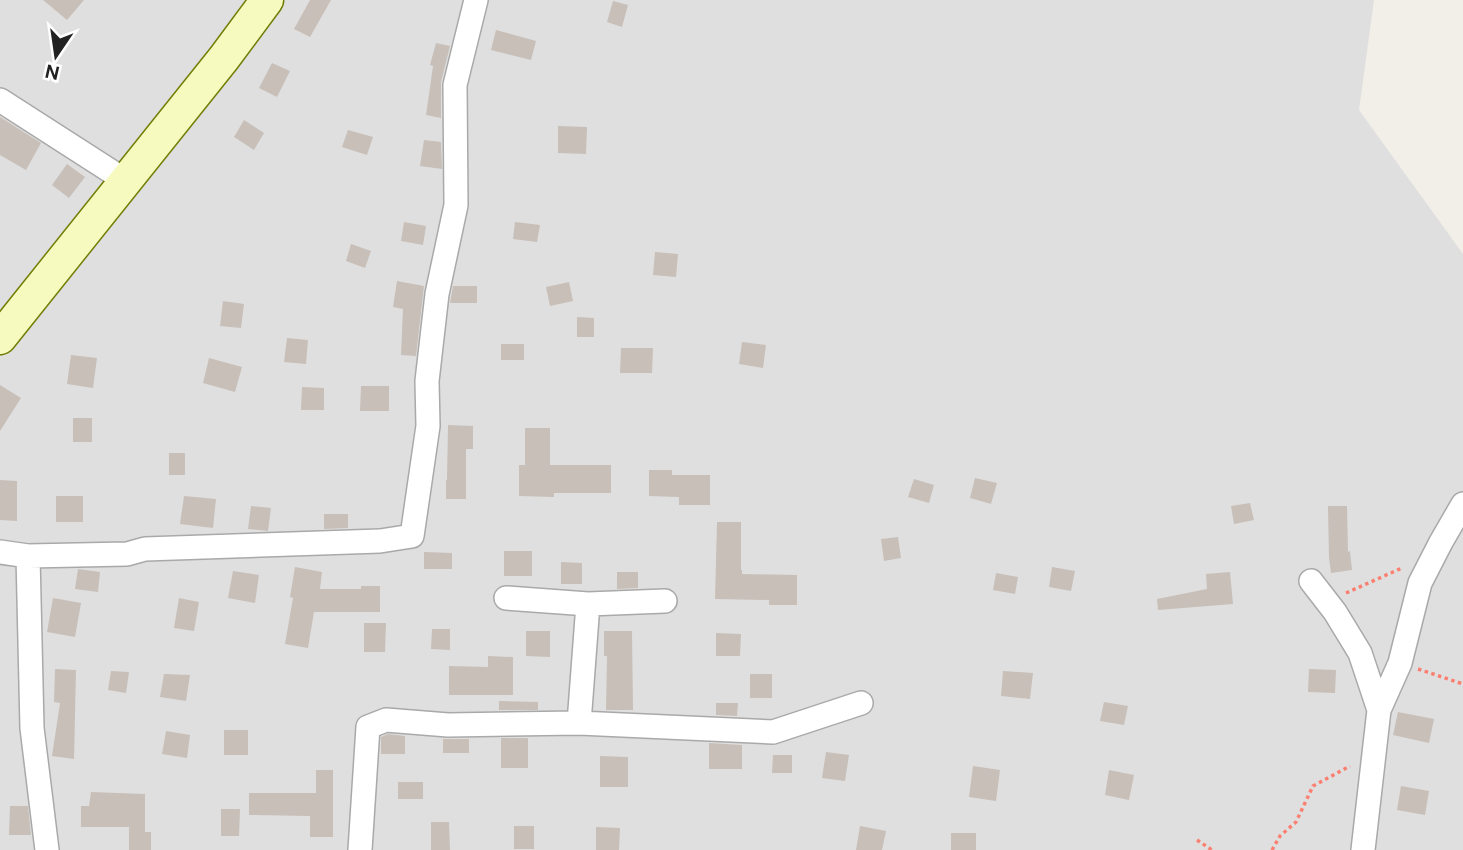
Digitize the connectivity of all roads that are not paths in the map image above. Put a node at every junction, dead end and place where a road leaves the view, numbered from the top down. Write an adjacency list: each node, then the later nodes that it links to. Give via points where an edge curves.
1 (267, 0): 4 (main road)
2 (476, 0): 8 (street, via 455,85 456,205 437,294 427,380 428,426 412,536)
3 (0, 100): 4 (street)
4 (126, 181): 5 (main road)
5 (0, 338)
6 (1463, 504): 14 (street, via 1420,583 1400,663)
7 (0, 552): 8 (street)
8 (28, 556): 16 (street, via 32,729)
9 (1311, 581): 14 (street, via 1360,653)
10 (506, 598): 12 (street)
11 (664, 601): 12 (street)
12 (588, 604): 15 (street)
13 (861, 703): 15 (street, via 773,732)
14 (1379, 710): 18 (street)
15 (579, 723): 17 (street, via 448,725 386,720 368,727)
16 (47, 850)
17 (360, 850)
18 (1363, 850)

